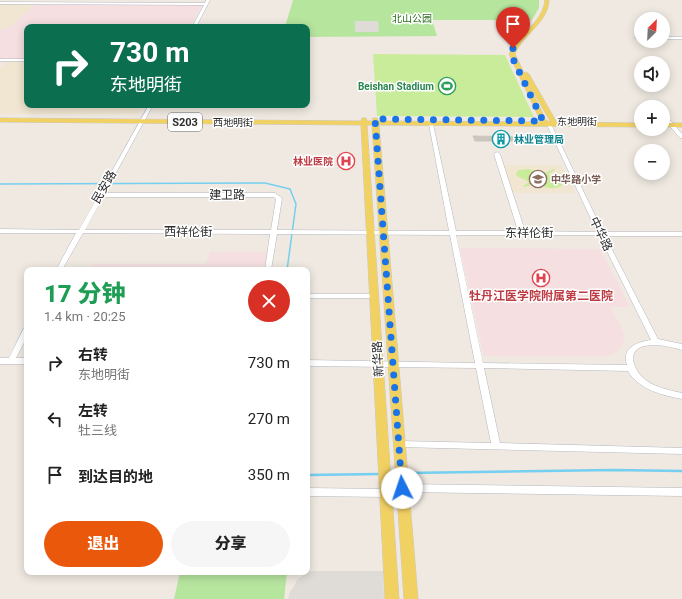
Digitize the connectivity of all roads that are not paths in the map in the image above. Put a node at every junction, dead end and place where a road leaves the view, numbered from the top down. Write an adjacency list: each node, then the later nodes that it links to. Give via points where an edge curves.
1 (52, 0): 6 (street)
2 (208, 0): 7 (street)
3 (547, 0): 17 (main road, via 548,5 543,16 513,48 512,54)
4 (551, 0): 17 (main road, via 552,6 548,16 522,43 517,55)
5 (0, 3): 6 (street)
6 (48, 4): 7 (street)
7 (206, 4): 8 (street)
8 (196, 24)
9 (670, 38): 10 (street)
10 (682, 38)
11 (24, 60): 12 (street)
12 (1, 61)
13 (149, 108): 15 (street, 民安路)
14 (0, 119): 15 (main road, 西地明街 / S203)
15 (143, 120): 16 (main road, 西地明街 / S203); 28 (street, 民安路)
16 (369, 121): 17 (main road, 东地明街 / S203); 22 (main road, 东地明街 / S203); 32 (main road)
17 (548, 122): 18 (main road, 东地明街); 22 (main road, 东地明街 / S203); 23 (main road, 东地明街); 35 (street, 中华路)
18 (634, 122)
19 (682, 122): 20 (main road)
20 (670, 123)
21 (670, 123): 25 (main road)
22 (431, 124): 33 (street)
23 (634, 125)
24 (670, 125): 26 (street)
25 (682, 125)
26 (682, 137)
27 (497, 154): 34 (street)
28 (100, 194): 30 (street, 民安路); 31 (street, 建卫路, via 275,195 279,198)
29 (0, 231): 30 (street, 西祥伦街)
30 (79, 231): 31 (street, 西祥伦街); 37 (street, 民安路)
31 (274, 232): 32 (street, 西祥伦街); 38 (street, 建卫路)
32 (377, 233): 33 (street, 东祥伦街); 40 (main road, 新华路); 48 (main road)
33 (453, 233): 34 (street, 东祥伦街); 50 (street)
34 (522, 233): 35 (street, 东祥伦街)
35 (601, 234): 36 (street, 东祥伦街); 42 (street, 中华路)
36 (682, 234)
37 (61, 267)
38 (268, 267)
39 (310, 296): 40 (street)
40 (374, 296): 49 (main road, 新华路)
41 (24, 336): 45 (street)
42 (655, 341): 43 (street); 51 (street, via 635,346 628,360)
43 (682, 347)
44 (0, 361): 45 (street)
45 (11, 361): 46 (street)
46 (24, 361)
47 (310, 363): 49 (street)
48 (393, 364): 49 (street); 50 (street); 53 (main road)
49 (378, 365): 59 (main road, 新华路)
50 (479, 366): 51 (street); 54 (street)
51 (630, 368): 52 (street, via 646,385 658,391)
52 (682, 396)
53 (399, 444): 54 (street); 56 (main road)
54 (496, 447): 55 (street)
55 (682, 451)
56 (402, 488): 58 (street); 59 (street); 61 (main road)
57 (310, 492): 59 (street)
58 (682, 492)
59 (386, 493): 60 (main road, 新华路)
60 (392, 599)
61 (411, 599)

